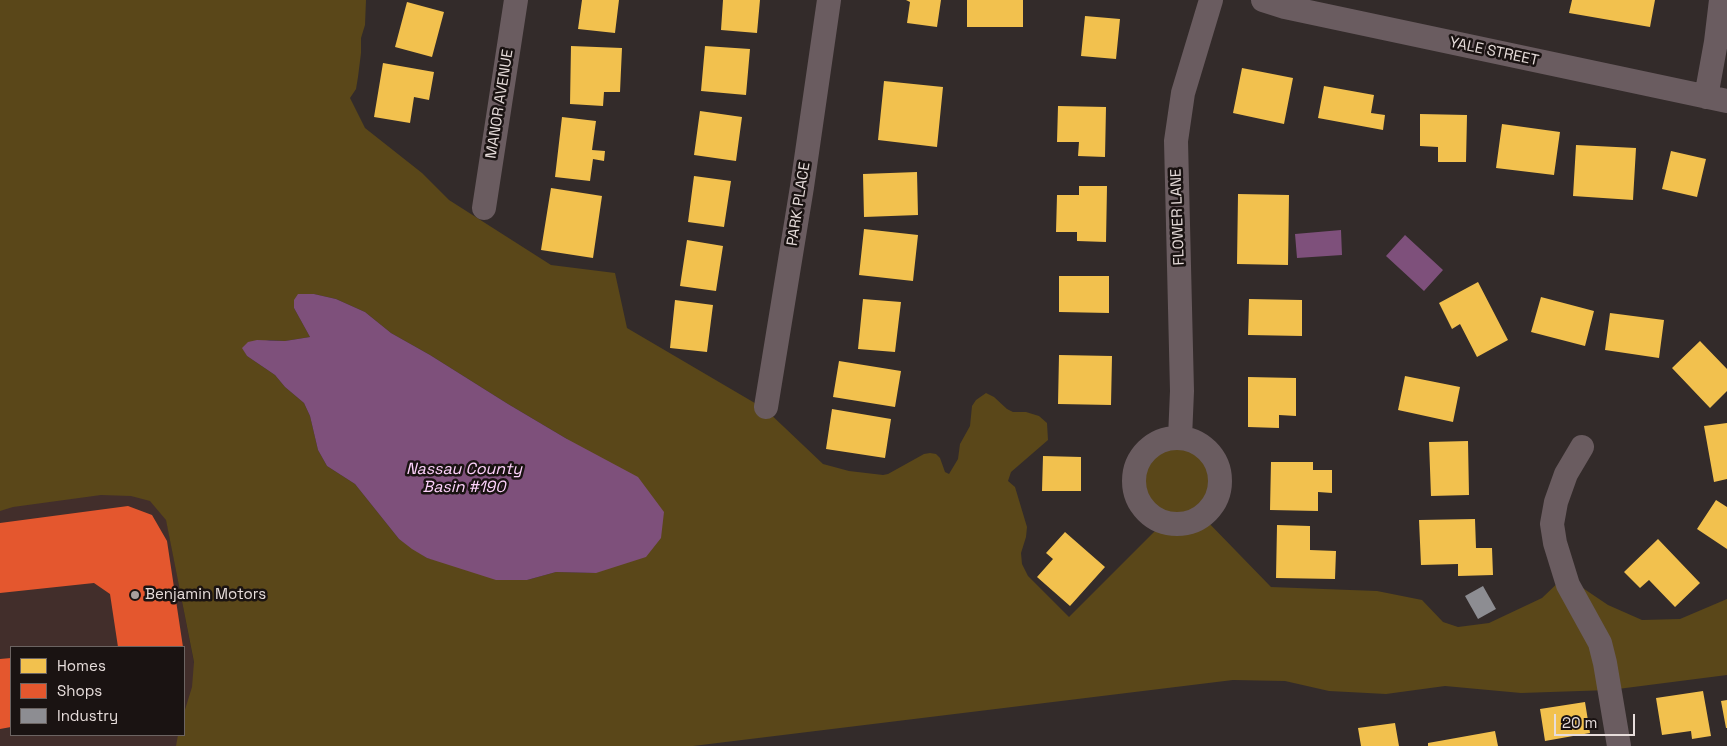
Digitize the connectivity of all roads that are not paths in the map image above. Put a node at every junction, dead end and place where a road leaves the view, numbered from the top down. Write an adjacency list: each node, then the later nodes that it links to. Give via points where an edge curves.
1 (516, 0): 7 (street, MANOR AVENUE)
2 (829, 0): 8 (street, PARK PLACE)
3 (1211, 0): 9 (street, FLOWER LANE, via 1183,93 1176,141 1182,391)
4 (1263, 0): 6 (street, YALE STREET)
5 (1721, 0): 6 (street, via 1716,42)
6 (1716, 99)
7 (484, 208)
8 (766, 407)
9 (1180, 438)
10 (1582, 447): 11 (street, via 1566,474 1552,524 1568,585 1600,643)
11 (1619, 746)

